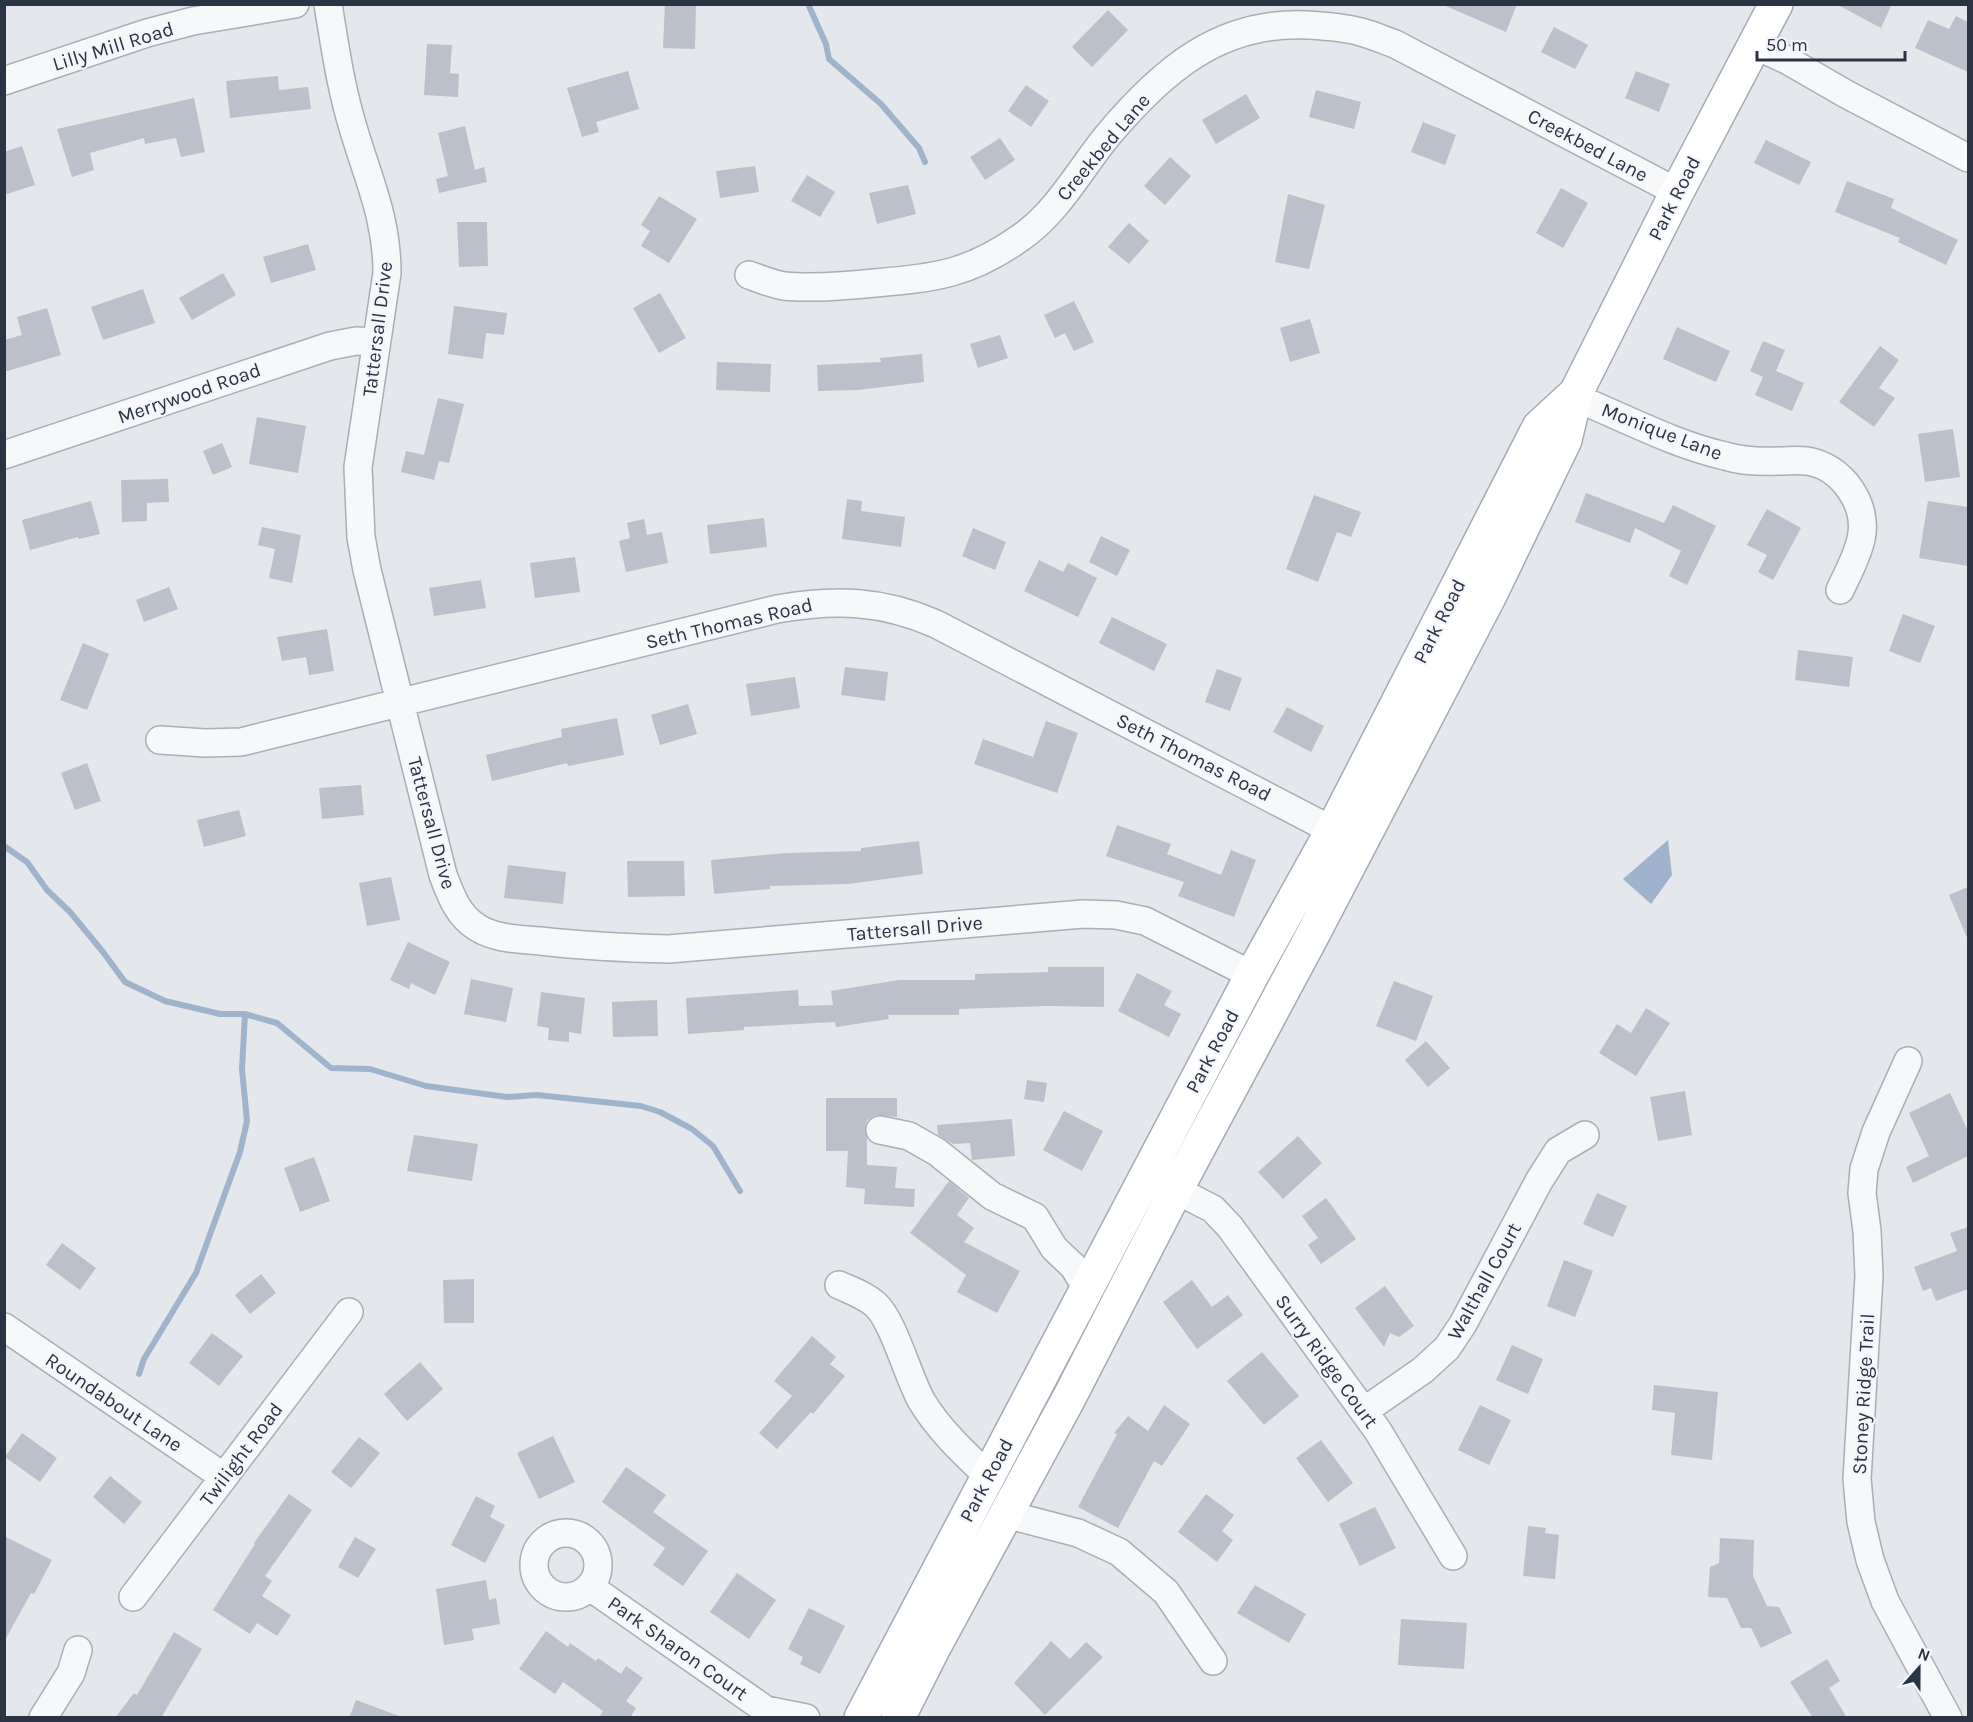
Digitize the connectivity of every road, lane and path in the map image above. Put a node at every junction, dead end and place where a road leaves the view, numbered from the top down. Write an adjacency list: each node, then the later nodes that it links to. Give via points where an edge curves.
1 (295, 4): 6 (street, Lilly Mill Road, via 147,33)
2 (328, 4): 10 (street, Tattersall Drive, via 339,77 384,230 387,273)
3 (1776, 4): 5 (main road, Park Road)
4 (1266, 15): 8 (street, Creekbed Lane, via 1287,24 1360,32 1395,44); 9 (street, Creekbed Lane, via 1252,29 1219,40 1176,66 1108,135 1035,226 992,257 942,276 863,284 788,286)
5 (1754, 45): 7 (street); 8 (main road, Park Road)
6 (4, 81)
7 (1968, 158)
8 (1677, 192): 11 (main road, Park Road)
9 (749, 275)
10 (376, 342): 12 (street, Merrywood Road, via 356,340 330,346); 14 (street, Tattersall Drive, via 358,467 361,537)
11 (1576, 393): 13 (street, Monique Lane, via 1588,403 1715,454 1763,462 1806,461 1824,466 1840,477 1852,491 1860,510 1862,530); 16 (main road, Park Road, via 1539,427)
12 (4, 455)
13 (1840, 590)
14 (400, 703): 15 (street, Seth Thomas Road, via 242,742); 16 (street, Seth Thomas Road, via 777,609 814,603 874,605 936,624); 17 (street, Tattersall Drive, via 443,875 465,918 495,935 601,947 669,949 1083,914 1116,915 1159,927)
15 (160, 740)
16 (1346, 837): 17 (main road, Park Road); 21 (main road, Park Road)
17 (1252, 975): 23 (main road, Park Road)
18 (1908, 1061): 40 (street, Stoney Ridge Trail, via 1864,1169 1862,1193 1869,1276 1857,1479 1861,1522 1885,1601)
19 (880, 1130): 23 (street, via 918,1141 992,1196 1035,1217)
20 (1585, 1135): 26 (street, Walthall Court, via 1558,1150 1447,1347 1423,1370)
21 (1176, 1190): 26 (street, Surry Ridge Court, via 1213,1209 1230,1227); 29 (main road, Park Road)
22 (839, 1285): 27 (street, via 878,1306 922,1401 941,1428)
23 (1087, 1289): 27 (main road, Park Road)
24 (349, 1312): 28 (street, Twilight Road)
25 (4, 1327): 28 (street, Roundabout Lane)
26 (1364, 1411): 30 (street, Surry Ridge Court)
27 (988, 1476): 38 (main road, Park Road)
28 (224, 1477): 32 (street, Twilight Road)
29 (1005, 1514): 34 (street, via 1078,1533 1119,1552 1166,1592); 39 (main road, Park Road)
30 (1453, 1556)
31 (590, 1587): 35 (street, Park Sharon Court)
32 (133, 1597)
33 (78, 1650): 36 (street, via 71,1673)
34 (1213, 1661)
35 (770, 1714): 37 (street, Park Sharon Court)
36 (43, 1718)
37 (806, 1718)
38 (861, 1718)
39 (898, 1718)
40 (1947, 1718)

